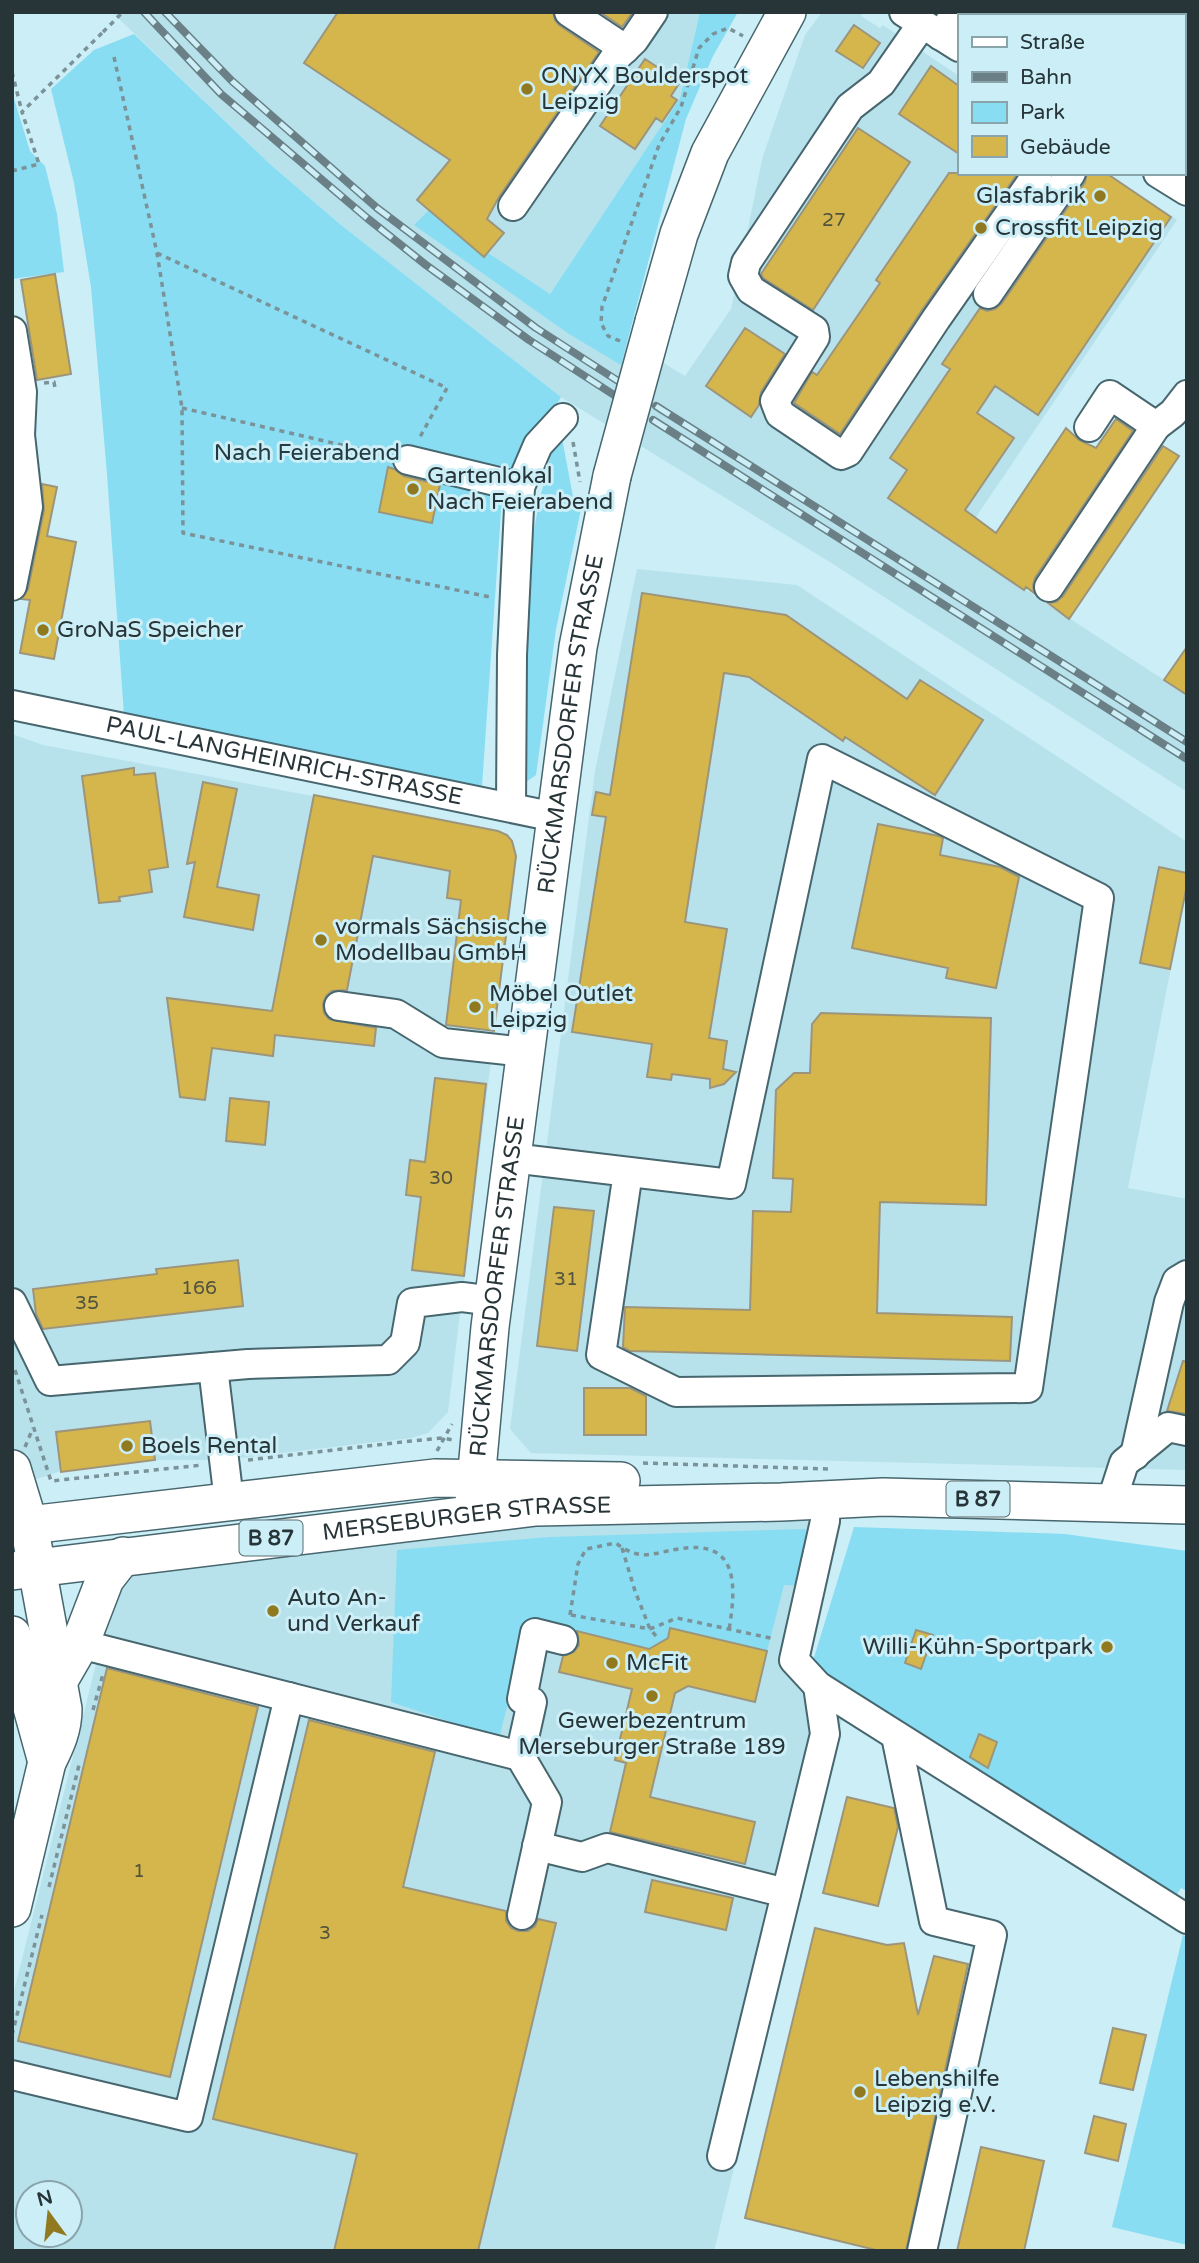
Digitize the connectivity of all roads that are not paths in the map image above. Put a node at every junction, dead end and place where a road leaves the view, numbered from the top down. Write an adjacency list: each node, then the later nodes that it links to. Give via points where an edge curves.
1 (569, 12): 6 (street)
2 (653, 12): 6 (street)
3 (787, 12): 12 (main road, RÜCKMARSDORFER STRASSE, via 710,153)
4 (930, 23): 7 (street, via 881,83 850,107 747,263 743,276 751,290 814,330 815,337 775,401 780,414 841,455 848,452)
5 (751, 25): 12 (main road, RÜCKMARSDORFER STRASSE, via 701,139)
6 (625, 49): 11 (street)
7 (1037, 175)
8 (1070, 175): 13 (street)
9 (1161, 175): 10 (street)
10 (1187, 191)
11 (513, 206)
12 (679, 234): 26 (main road, RÜCKMARSDORFER STRASSE, bridge, via 654,322 596,482)
13 (988, 294)
14 (12, 331): 16 (street, via 22,392)
15 (1187, 395): 18 (street)
16 (16, 426): 22 (street, via 29,507)
17 (567, 426): 21 (street, via 538,445)
18 (1156, 426): 19 (street, via 1110,395); 23 (street)
19 (1089, 427)
20 (408, 460): 21 (street)
21 (520, 487): 25 (street)
22 (12, 586)
23 (1049, 587)
24 (12, 705): 25 (street, PAUL-LANGHEINRICH-STRASSE)
25 (511, 807): 26 (street, PAUL-LANGHEINRICH-STRASSE)
26 (555, 817): 28 (main road, RÜCKMARSDORFER STRASSE)
27 (339, 1006): 28 (street, via 396,1014 443,1043)
28 (525, 1052): 29 (main road, RÜCKMARSDORFER STRASSE)
29 (512, 1158): 30 (street); 32 (main road, RÜCKMARSDORFER STRASSE)
30 (628, 1172): 30 (street, via 731,1184 822,759 1099,898 1028,1388 676,1392 601,1355)
31 (1187, 1275): 36 (street, via 1177,1281 1168,1302)
32 (494, 1301): 34 (street, via 461,1297 412,1303 405,1343 388,1360); 38 (main road, RÜCKMARSDORFER STRASSE)
33 (12, 1303): 34 (street, via 50,1381)
34 (213, 1367): 41 (street)
35 (1187, 1431): 36 (street, via 1168,1427)
36 (1129, 1459): 42 (street)
37 (12, 1469): 45 (main road)
38 (476, 1478): 39 (main road, MERSEBURGER STRASSE / B 87, via 772,1485); 41 (main road, MERSEBURGER STRASSE / B 87, via 435,1478); 44 (main road, RÜCKMARSDORFER STRASSE)
39 (883, 1497): 40 (main road, MERSEBURGER STRASSE / B 87); 42 (main road, MERSEBURGER STRASSE / B 87)
40 (826, 1500): 44 (main road, MERSEBURGER STRASSE / B 87, via 564,1506); 52 (street, via 794,1660)
41 (229, 1501): 45 (main road, MERSEBURGER STRASSE / B 87)
42 (1111, 1503): 43 (main road, MERSEBURGER STRASSE / B 87)
43 (1187, 1505)
44 (473, 1514): 46 (main road, MERSEBURGER STRASSE / B 87)
45 (21, 1526): 47 (main road)
46 (124, 1556): 47 (main road, MERSEBURGER STRASSE); 50 (main road, via 105,1579)
47 (24, 1569): 51 (main road)
48 (12, 1635): 56 (main road)
49 (563, 1640): 55 (street, via 535,1633 522,1699 532,1702)
50 (79, 1644): 51 (main road); 53 (street)
51 (58, 1682): 56 (main road, via 62,1724)
52 (818, 1686): 54 (street); 58 (street, via 825,1734)
53 (289, 1697): 55 (street); 62 (street, via 188,2117)
54 (896, 1736): 61 (street); 64 (street, via 934,1921 992,1935)
55 (520, 1756): 57 (street, via 547,1802)
56 (47, 1762): 59 (main road)
57 (537, 1846): 58 (street, via 582,1857 607,1849); 60 (street)
58 (786, 1893): 63 (street)
59 (27, 1911)
60 (522, 1915)
61 (1187, 1919)
62 (12, 2075)
63 (722, 2156)
64 (922, 2251)

